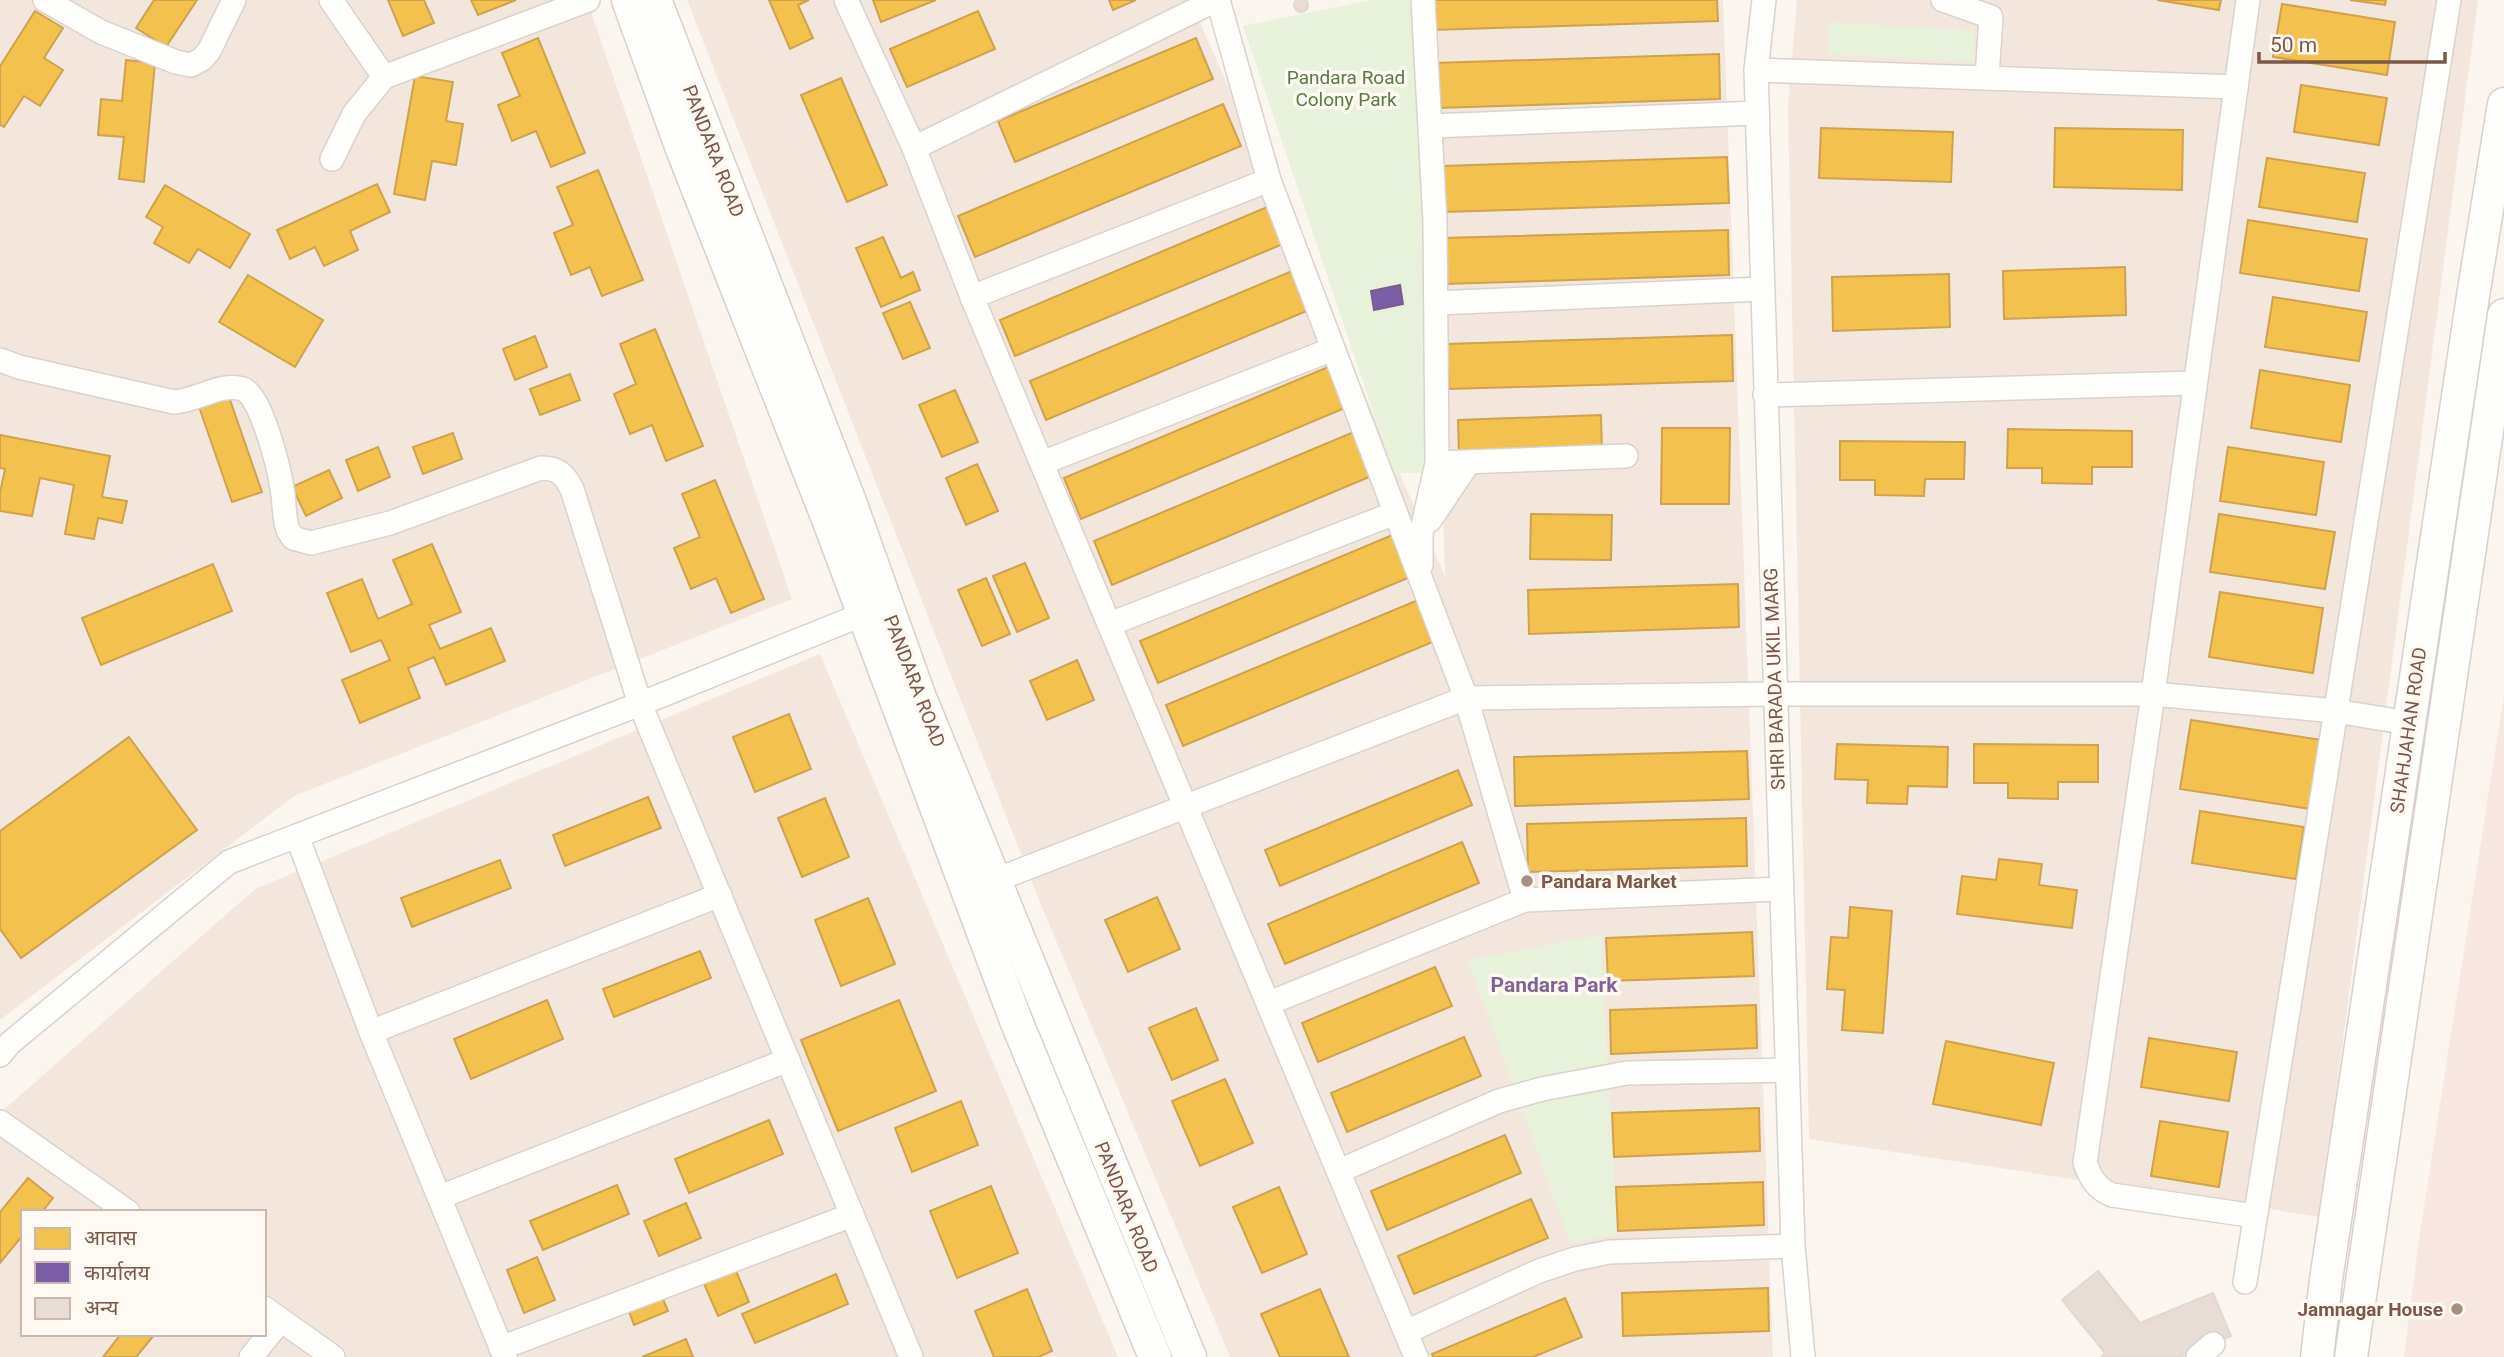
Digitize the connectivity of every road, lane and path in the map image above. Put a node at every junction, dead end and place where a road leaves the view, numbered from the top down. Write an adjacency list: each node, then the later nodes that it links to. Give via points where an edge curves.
1 (46, 0): 2 (street, via 101,32 191,65 209,51)
2 (234, 0)
3 (331, 0): 15 (street)
4 (588, 0): 15 (street)
5 (628, 0): 39 (main road, PANDARA ROAD, via 682,149)
6 (655, 0): 39 (main road, PANDARA ROAD, via 849,499)
7 (846, 0): 21 (street)
8 (1217, 0): 21 (street); 23 (street)
9 (1423, 0): 20 (street)
10 (1764, 0): 14 (street, SHRI BARADA UKIL MARG)
11 (1943, 0): 16 (street, via 1991,17)
12 (2248, 0): 17 (street)
13 (2449, 0): 45 (street)
14 (1756, 70): 16 (street); 19 (street, SHRI BARADA UKIL MARG)
15 (384, 77): 22 (street, via 355,114)
16 (1987, 78): 17 (street)
17 (2236, 87): 30 (street)
18 (2504, 104): 46 (main road, SHAHJAHAN ROAD)
19 (1757, 113): 20 (street); 24 (street, SHRI BARADA UKIL MARG)
20 (1431, 126): 26 (street)
21 (914, 148): 25 (street)
22 (332, 159)
23 (1269, 180): 25 (street); 28 (street)
24 (1762, 289): 26 (street); 31 (street, SHRI BARADA UKIL MARG)
25 (972, 297): 34 (street)
26 (1436, 303): 35 (street)
27 (2504, 315): 78 (main road, SHAHJAHAN ROAD)
28 (1333, 349): 34 (street); 36 (street)
29 (0, 360): 44 (street, via 174,402 224,388 243,389 257,403 278,467 288,530 293,538 312,543 390,523 541,468 555,468 572,489)
30 (2195, 383): 31 (street); 42 (street)
31 (1765, 395): 41 (street, SHRI BARADA UKIL MARG)
32 (1626, 456): 33 (street)
33 (1469, 462): 35 (street); 37 (street)
34 (1042, 463): 40 (street)
35 (1437, 463): 37 (street)
36 (1395, 513): 38 (street); 40 (street)
37 (1421, 534): 38 (street)
38 (1422, 581): 43 (street)
39 (875, 609): 44 (street); 49 (main road, PANDARA ROAD, via 919,695); 73 (main road, PANDARA ROAD, via 1017,1023)
40 (1110, 624): 47 (street)
41 (1774, 694): 42 (street); 43 (street); 50 (street, SHRI BARADA UKIL MARG)
42 (2153, 694): 45 (street); 63 (street, via 2085,1163 2099,1189 2112,1195)
43 (1466, 698): 47 (street); 52 (street)
44 (640, 704): 48 (street); 51 (street)
45 (2335, 711): 46 (street); 63 (street)
46 (2409, 723): 77 (main road, SHAHJAHAN ROAD)
47 (1186, 804): 49 (street); 53 (street)
48 (297, 836): 54 (street); 55 (street, via 229,862)
49 (993, 881): 74 (main road, PANDARA ROAD)
50 (1780, 889): 52 (street); 57 (street, SHRI BARADA UKIL MARG)
51 (720, 895): 54 (street); 56 (street)
52 (1525, 900): 53 (street)
53 (1269, 1003): 59 (street)
54 (371, 1032): 60 (street)
55 (0, 1055)
56 (788, 1060): 60 (street); 62 (street)
57 (1787, 1070): 59 (street, via 1627,1073 1553,1087 1499,1101); 64 (street, SHRI BARADA UKIL MARG)
58 (0, 1122): 61 (street)
59 (1339, 1171): 67 (street)
60 (440, 1197): 69 (street)
61 (125, 1210)
62 (852, 1215): 69 (street); 70 (street)
63 (2255, 1216): 65 (street)
64 (1793, 1245): 67 (street, via 1609,1252 1575,1259); 76 (street, SHRI BARADA UKIL MARG)
65 (2245, 1282)
66 (272, 1314): 72 (street)
67 (1406, 1332): 75 (street)
68 (261, 1336): 71 (street)
69 (503, 1353)
70 (904, 1355)
71 (251, 1357)
72 (333, 1357)
73 (1155, 1357)
74 (1189, 1357)
75 (1416, 1357)
76 (1804, 1357)
77 (2317, 1357)
78 (2351, 1357)

